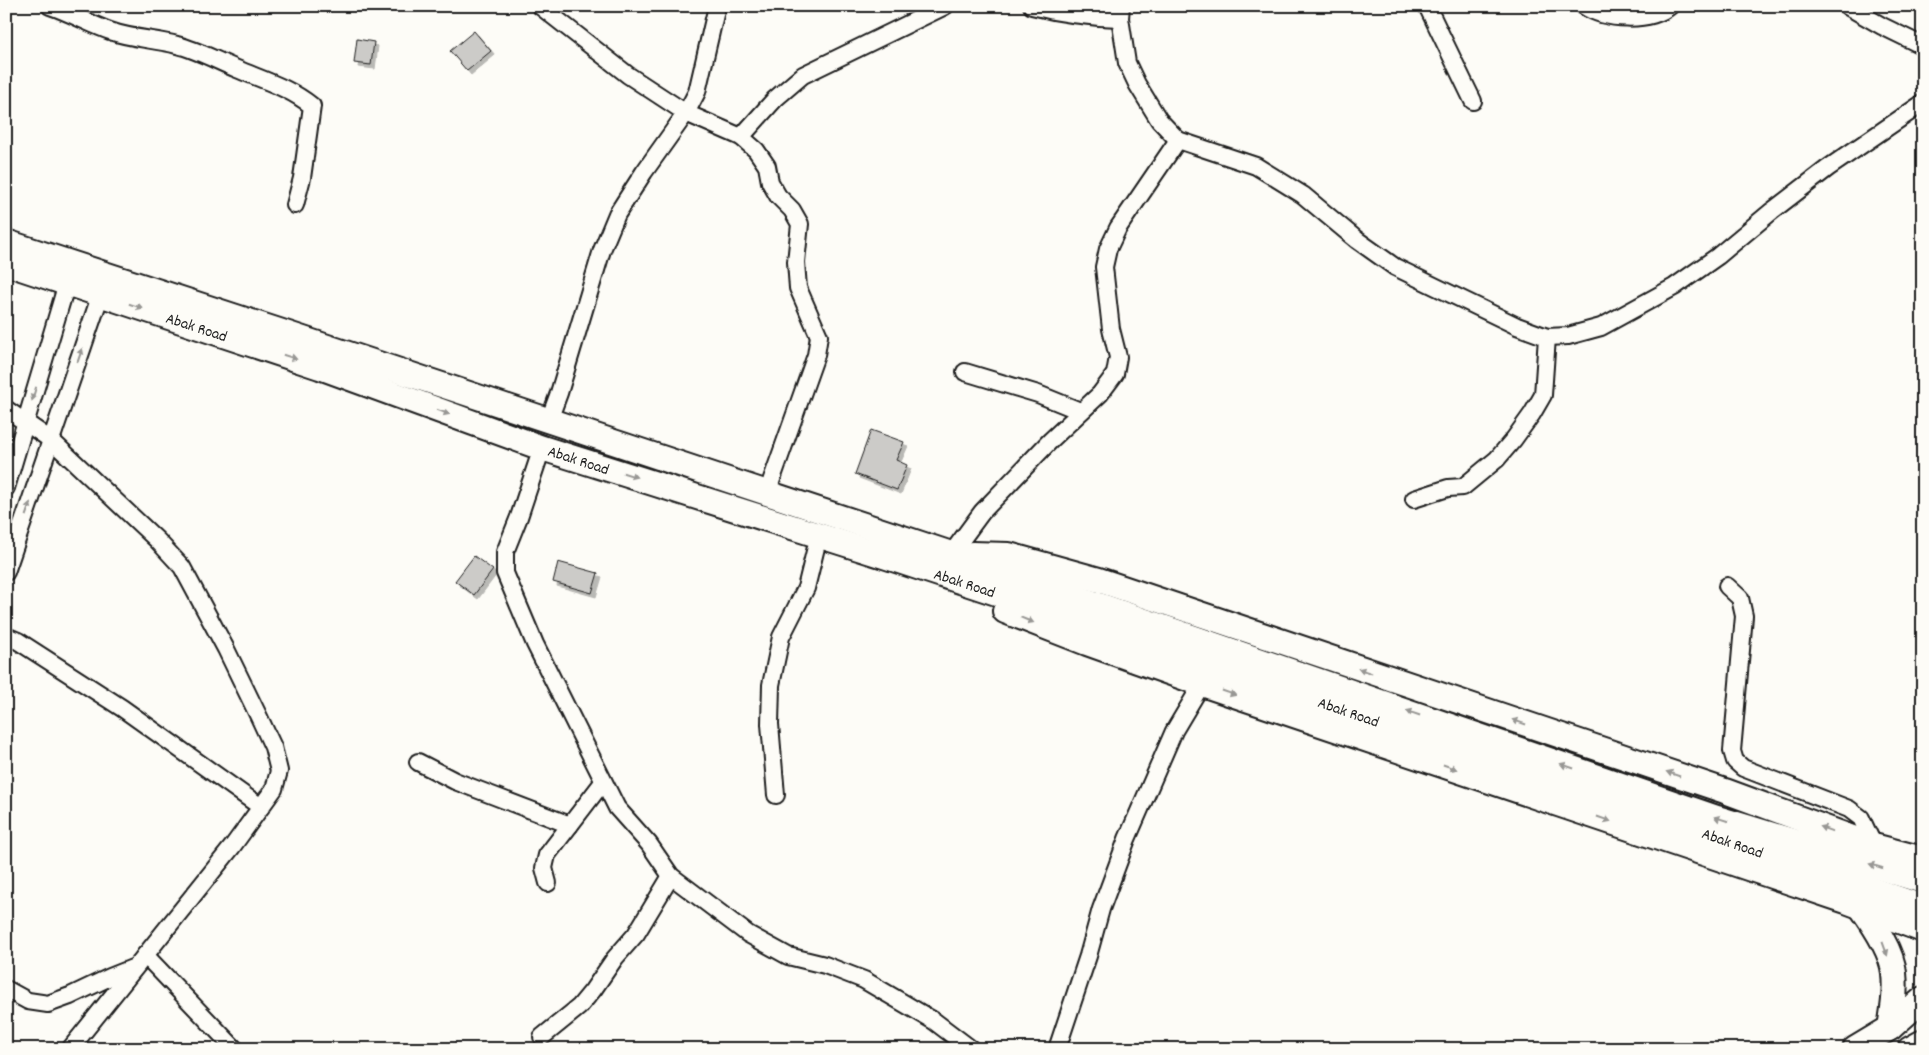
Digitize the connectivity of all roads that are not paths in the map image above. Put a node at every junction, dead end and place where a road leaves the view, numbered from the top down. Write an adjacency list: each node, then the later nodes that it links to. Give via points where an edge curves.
1 (50, 6): 17 (street, via 110,32 177,44 205,54 302,97 312,106)
2 (540, 6): 14 (street, via 628,75)
3 (717, 6): 14 (street, via 697,92)
4 (945, 6): 15 (street, via 803,75 775,99)
5 (1032, 6): 10 (street, via 1067,14)
6 (1427, 6): 12 (street)
7 (1584, 6): 8 (street, via 1594,13 1638,19)
8 (1670, 6)
9 (1847, 6): 11 (street)
10 (1120, 12): 16 (street, via 1127,63 1159,120)
11 (1923, 46)
12 (1473, 101)
13 (1923, 103): 22 (street, via 1828,168 1718,256 1674,286 1601,327 1568,336)
14 (686, 113): 15 (street); 26 (street, via 618,214 602,250)
15 (741, 137): 31 (street, via 756,150 778,196 800,224 796,262 798,288 819,336 816,355)
16 (1178, 140): 22 (street, via 1256,166 1303,195 1395,267 1517,326); 25 (street, via 1118,228 1108,249 1104,267 1111,329 1118,357 1116,374)
17 (295, 205)
18 (6, 242): 20 (highway, Abak Road)
19 (6, 263): 20 (highway, Abak Road)
20 (70, 273): 21 (highway, Abak Road); 27 (street, one-way to 27)
21 (104, 285): 26 (highway, Abak Road); 28 (street, one-way to 21); 29 (highway, Abak Road, one-way to 29)
22 (1547, 337): 32 (street, via 1543,395 1514,439 1497,459 1464,487 1448,488)
23 (965, 372): 25 (street, via 1038,394)
24 (6, 409): 27 (street)
25 (1080, 411): 34 (street, via 982,512)
26 (549, 420): 31 (highway, Abak Road)
27 (26, 422): 28 (street); 30 (street)
28 (51, 440): 36 (street, one-way to 28); 43 (street, via 182,567 226,648 273,747 278,771 274,789)
29 (542, 448): 33 (highway, Abak Road, one-way to 33); 41 (street, via 505,552 505,573 535,644)
30 (6, 488)
31 (767, 493): 34 (highway, Abak Road)
32 (1414, 499)
33 (819, 535): 35 (highway, Abak Road); 42 (street, via 806,588 781,637 771,684 770,724)
34 (951, 554): 45 (highway, one-way to 34, via 1725,791 1099,580 1009,555); 48 (highway, Abak Road, one-way to 34, via 1717,818)
35 (887, 556): 39 (highway, one-way to 39, via 993,606); 51 (highway, Abak Road)
36 (6, 572)
37 (1727, 586): 45 (street, via 1740,598 1744,616 1732,751 1735,761 1743,768 1849,809 1861,818)
38 (6, 636): 43 (street, via 122,708)
39 (1202, 684): 50 (highway, one-way to 50); 63 (street, via 1174,731 1127,839 1101,909)
40 (418, 762): 44 (street, via 455,781)
41 (604, 782): 44 (street); 47 (street, via 617,808 649,844)
42 (776, 795)
43 (261, 807): 53 (street)
44 (570, 825): 49 (street, via 547,855 544,868)
45 (1874, 846): 46 (highway)
46 (1923, 859)
47 (671, 876): 57 (street, via 636,934 593,990 579,1007); 62 (street, via 748,934 788,956 825,965 864,980 934,1021)
48 (1923, 881)
49 (548, 883)
50 (1861, 906): 52 (highway); 56 (highway, one-way to 56, via 1880,934 1894,972)
51 (1923, 906)
52 (1923, 930)
53 (140, 961): 54 (street, via 48,1004 28,1001); 60 (street); 61 (street)
54 (6, 989)
55 (1923, 999): 56 (highway)
56 (1890, 1028): 64 (highway)
57 (542, 1037)
58 (1923, 1042): 65 (highway)
59 (1923, 1048): 66 (highway)
60 (70, 1049)
61 (235, 1049)
62 (971, 1049)
63 (1057, 1049)
64 (1855, 1049)
65 (1910, 1049)
66 (1916, 1049)

